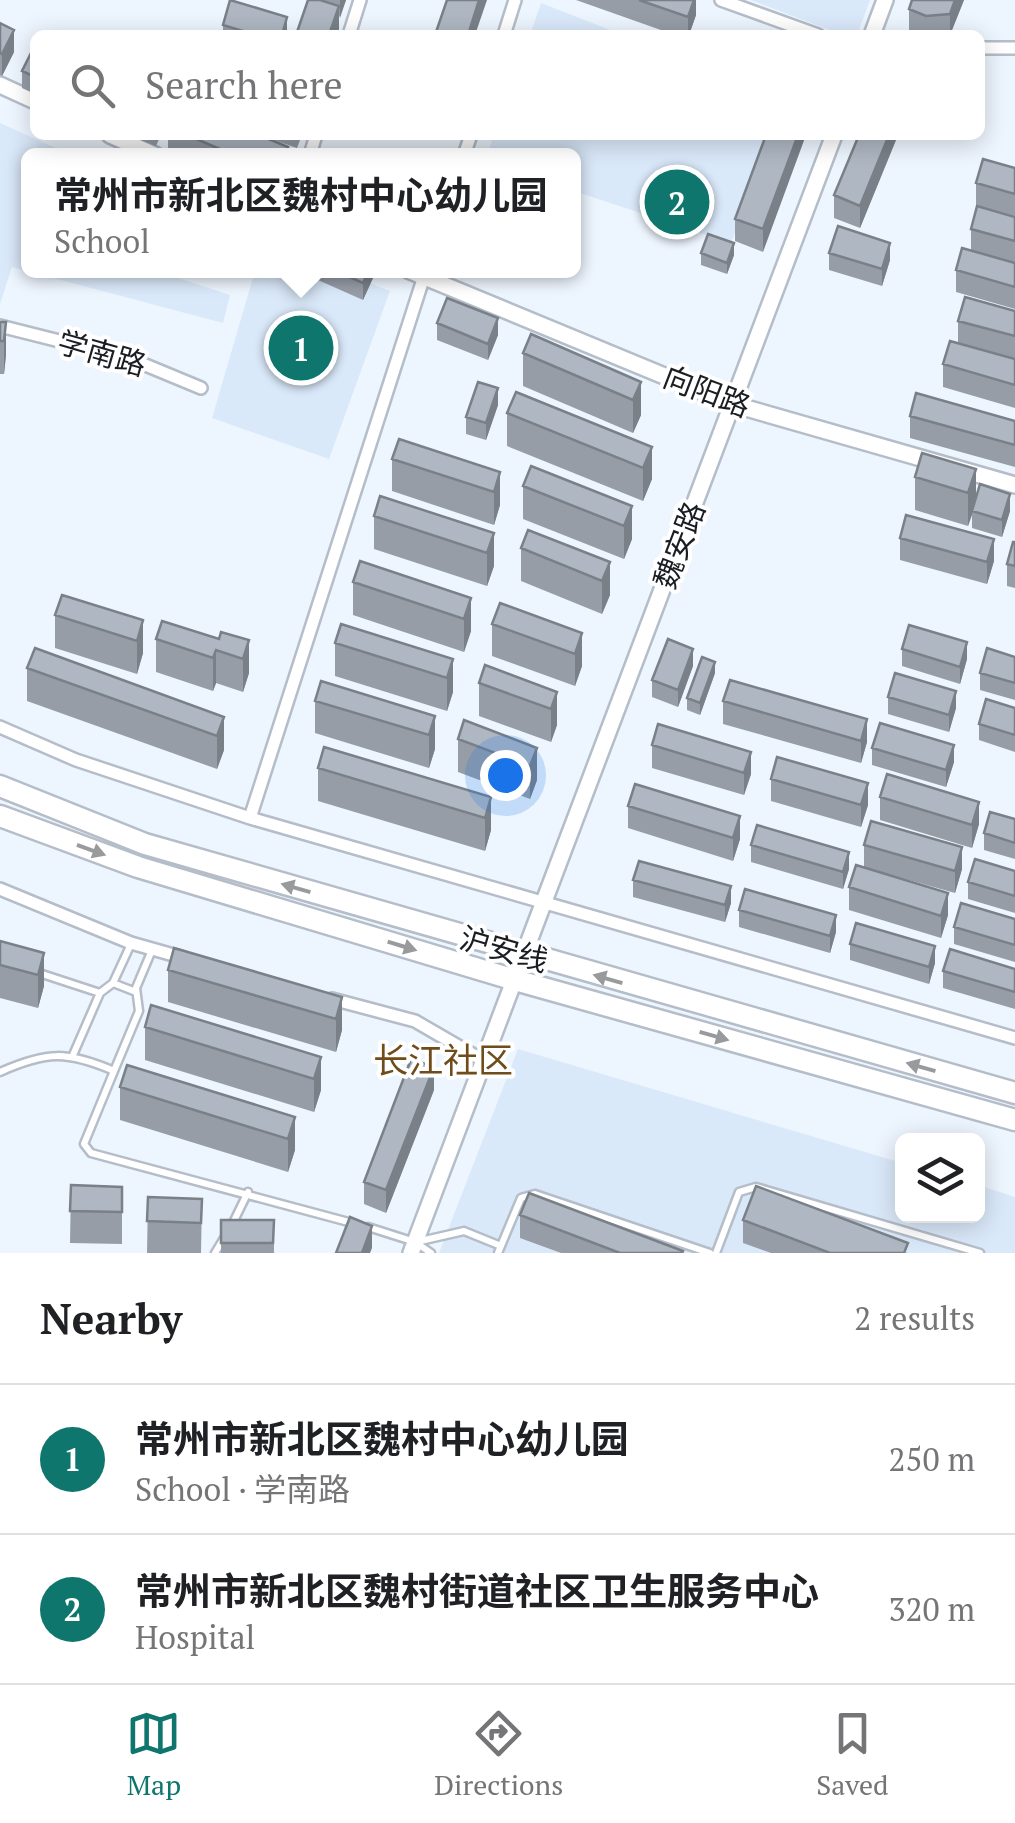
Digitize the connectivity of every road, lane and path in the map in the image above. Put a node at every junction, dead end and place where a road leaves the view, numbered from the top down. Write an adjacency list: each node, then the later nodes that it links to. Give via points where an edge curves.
1 (360, 0): 5 (street)
2 (515, 0): 6 (street)
3 (721, 0): 7 (street)
4 (886, 0): 8 (main road)
5 (351, 30)
6 (506, 30)
7 (804, 30)
8 (874, 30)
9 (985, 48): 10 (street)
10 (1015, 48)
11 (0, 85): 12 (main road)
12 (30, 99)
13 (832, 140): 18 (main road, 魏安路)
14 (424, 278): 23 (street)
15 (434, 278): 18 (main road, 向阳路)
16 (0, 326): 17 (street, 学南路, via 132,359)
17 (201, 388)
18 (732, 404): 19 (main road, 向阳路); 25 (main road, 魏安路)
19 (1015, 484)
20 (0, 727): 23 (street, via 76,760)
21 (0, 786): 28 (highway, 沪安线, one-way to 21, via 145,844)
22 (0, 816): 31 (highway, 沪安线, one-way to 31, via 138,867)
23 (250, 818): 25 (street)
24 (0, 889): 26 (street)
25 (544, 903): 28 (main road, 魏安路); 36 (street)
26 (131, 943): 27 (street); 32 (lane)
27 (152, 950): 29 (street); 33 (lane)
28 (524, 955): 31 (main road, 魏安路); 41 (highway, 沪安线, one-way to 28)
29 (189, 960)
30 (28, 970): 34 (lane)
31 (515, 980): 38 (main road, 魏安路); 42 (highway, 沪安线, one-way to 42)
32 (113, 983): 33 (lane); 34 (lane)
33 (137, 992): 39 (lane, via 140,1011)
34 (100, 994): 37 (lane)
35 (321, 996): 38 (street, via 415,1021)
36 (1015, 1038)
37 (73, 1055): 39 (lane); 40 (lane, via 36,1056)
38 (484, 1061): 45 (main road, 魏安路)
39 (114, 1071): 43 (lane, via 84,1144 90,1152)
40 (0, 1072)
41 (1015, 1093)
42 (1015, 1120)
43 (248, 1192): 45 (lane); 47 (lane)
44 (944, 1242): 49 (lane, via 756,1187 738,1192); 50 (lane); 51 (lane)
45 (413, 1248): 46 (lane, via 464,1231); 48 (lane)
46 (500, 1250): 49 (lane, via 521,1198 535,1194)
47 (215, 1253)
48 (431, 1253)
49 (713, 1253)
50 (940, 1253)
51 (980, 1253)

